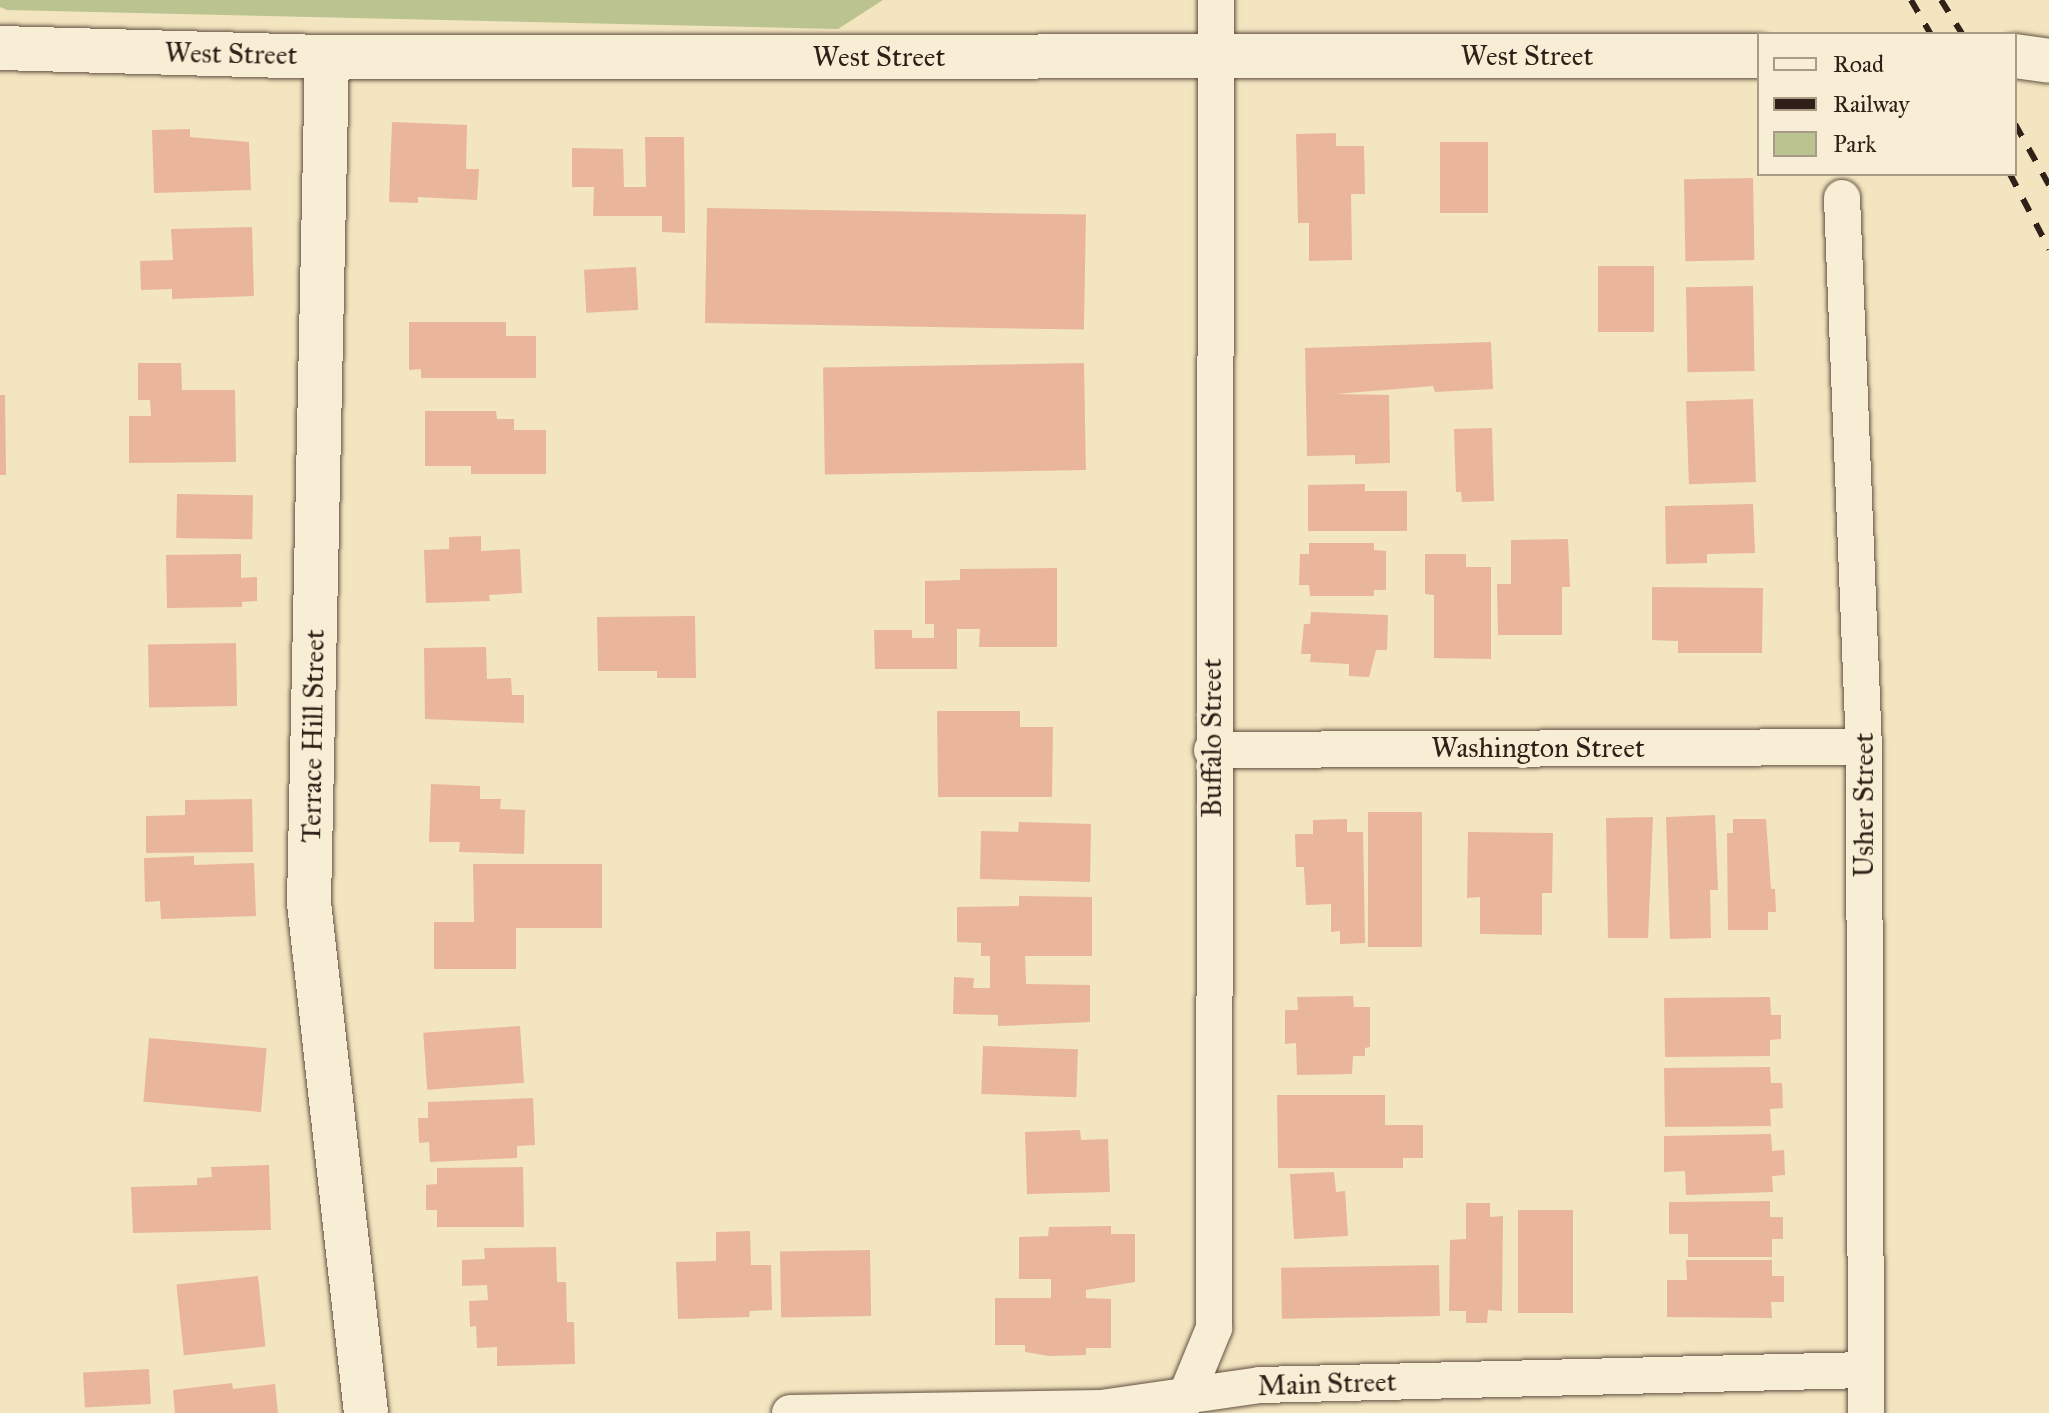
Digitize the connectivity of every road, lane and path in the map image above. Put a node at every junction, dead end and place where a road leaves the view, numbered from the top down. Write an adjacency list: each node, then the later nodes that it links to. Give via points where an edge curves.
1 (1216, 0): 5 (street, Buffalo Street)
2 (0, 48): 4 (main road, West Street)
3 (1757, 56): 5 (main road, West Street)
4 (327, 57): 5 (main road, West Street); 11 (main road, Terrace Hill Street, via 309,903)
5 (1217, 57): 8 (street, Buffalo Street)
6 (1842, 198): 7 (street, Usher Street)
7 (1864, 747): 8 (street, Washington Street); 9 (street, Usher Street)
8 (1212, 750): 10 (street, Buffalo Street, via 1214,1328)
9 (1865, 1370): 10 (street, Main Street, via 1260,1385); 13 (street, Usher Street)
10 (1183, 1403): 12 (street, Main Street)
11 (366, 1413)
12 (790, 1413)
13 (1866, 1413)

